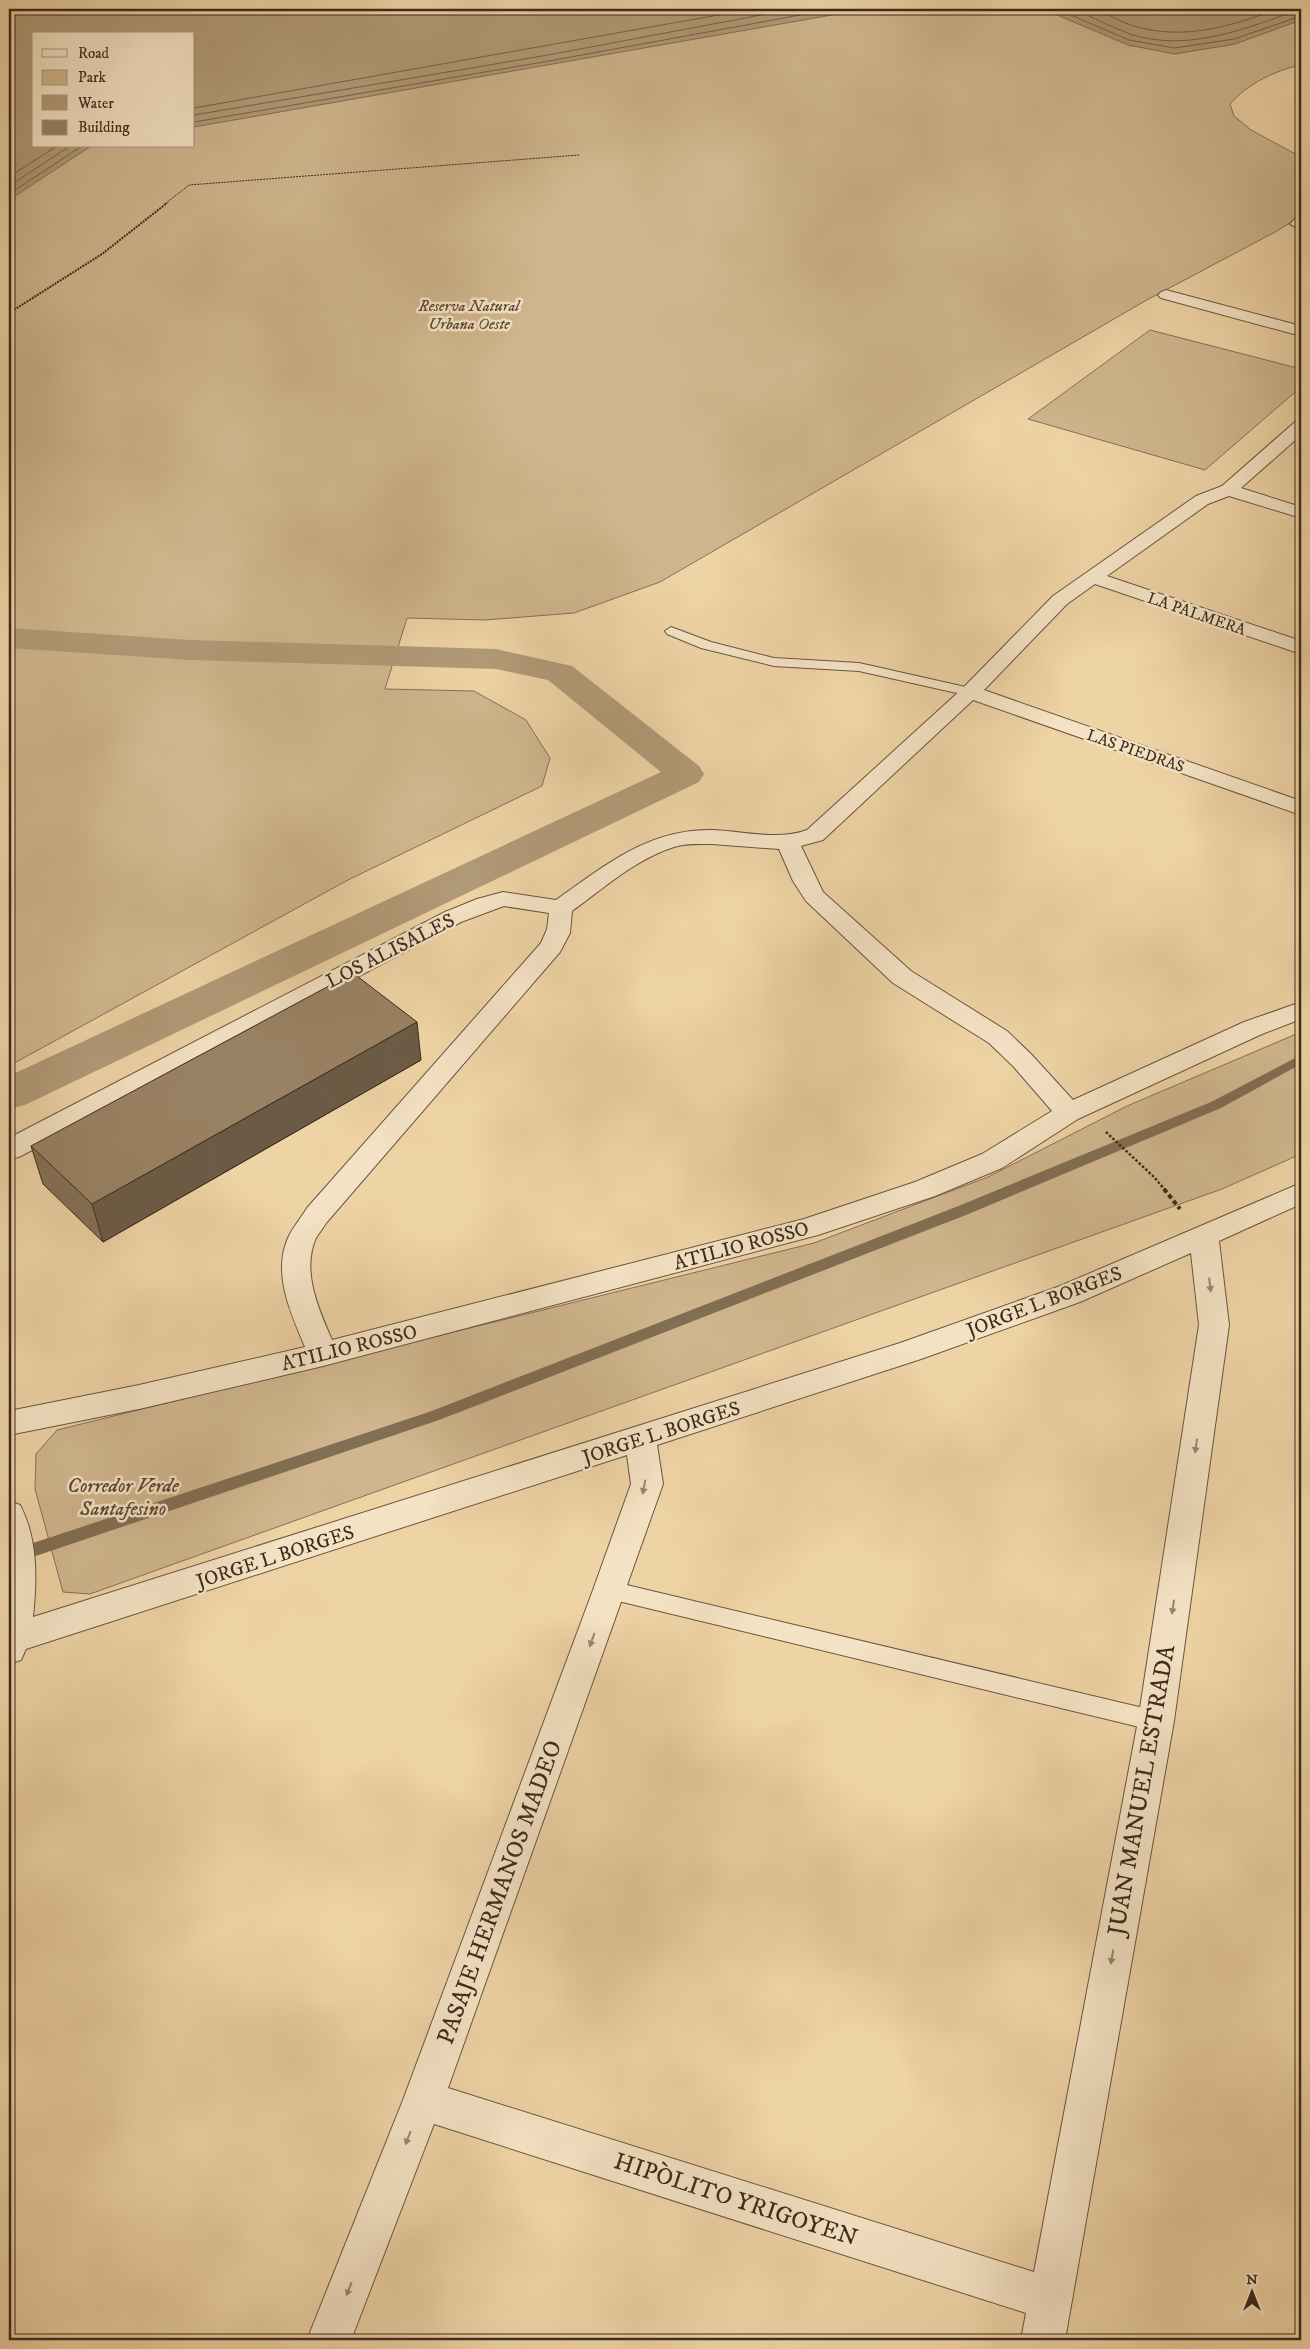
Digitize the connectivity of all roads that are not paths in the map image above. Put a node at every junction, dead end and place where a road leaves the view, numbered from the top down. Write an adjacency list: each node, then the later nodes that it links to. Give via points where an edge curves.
1 (1301, 221): 2 (street, via 1296,224)
2 (1301, 226)
3 (1166, 295): 4 (street)
4 (1301, 331)
5 (1301, 426): 6 (street)
6 (1228, 490): 7 (street); 8 (street, via 1202,500)
7 (1301, 513)
8 (1092, 577): 10 (street, LA PALMERA); 11 (street, via 1060,600)
9 (671, 631): 11 (lane, via 706,645 774,662 859,667)
10 (1301, 648)
11 (970, 692): 12 (street, LAS PIEDRAS); 13 (street, via 814,834 805,839)
12 (1301, 808)
13 (787, 841): 14 (street, via 712,837 676,839 656,845); 16 (street, via 814,896 902,977 998,1038)
14 (560, 908): 17 (street, LOS ALISALES, via 504,899 452,917); 20 (street, via 562,920 550,947 317,1215 301,1240 296,1271 302,1300)
15 (1301, 1010): 16 (street, ATILIO ROSSO, via 1253,1028)
16 (1069, 1113): 20 (street, ATILIO ROSSO, via 992,1161 871,1208 808,1228)
17 (9, 1150)
18 (1301, 1193): 19 (street, JORGE L BORGES)
19 (1204, 1237): 22 (street, JORGE L BORGES, via 1070,1294 910,1351); 26 (street, JUAN MANUEL ESTRADA, one-way to 26, via 1214,1325)
20 (323, 1354): 21 (street, ATILIO ROSSO, via 139,1397)
21 (9, 1423)
22 (640, 1439): 24 (street, PASAJE HERMANOS MADEO, one-way to 24, via 647,1484); 25 (street, JORGE L BORGES)
23 (12, 1528): 25 (street, via 20,1594)
24 (610, 1590): 26 (lane); 27 (street, PASAJE HERMANOS MADEO, one-way to 27)
25 (10, 1643)
26 (1156, 1721): 28 (street, JUAN MANUEL ESTRADA, one-way to 28)
27 (423, 2100): 28 (street, HIPÒLITO YRIGOYEN); 29 (street, PASAJE HERMANOS MADEO, one-way to 29)
28 (1050, 2299): 30 (street, JUAN MANUEL ESTRADA)
29 (329, 2340)
30 (1043, 2340)

